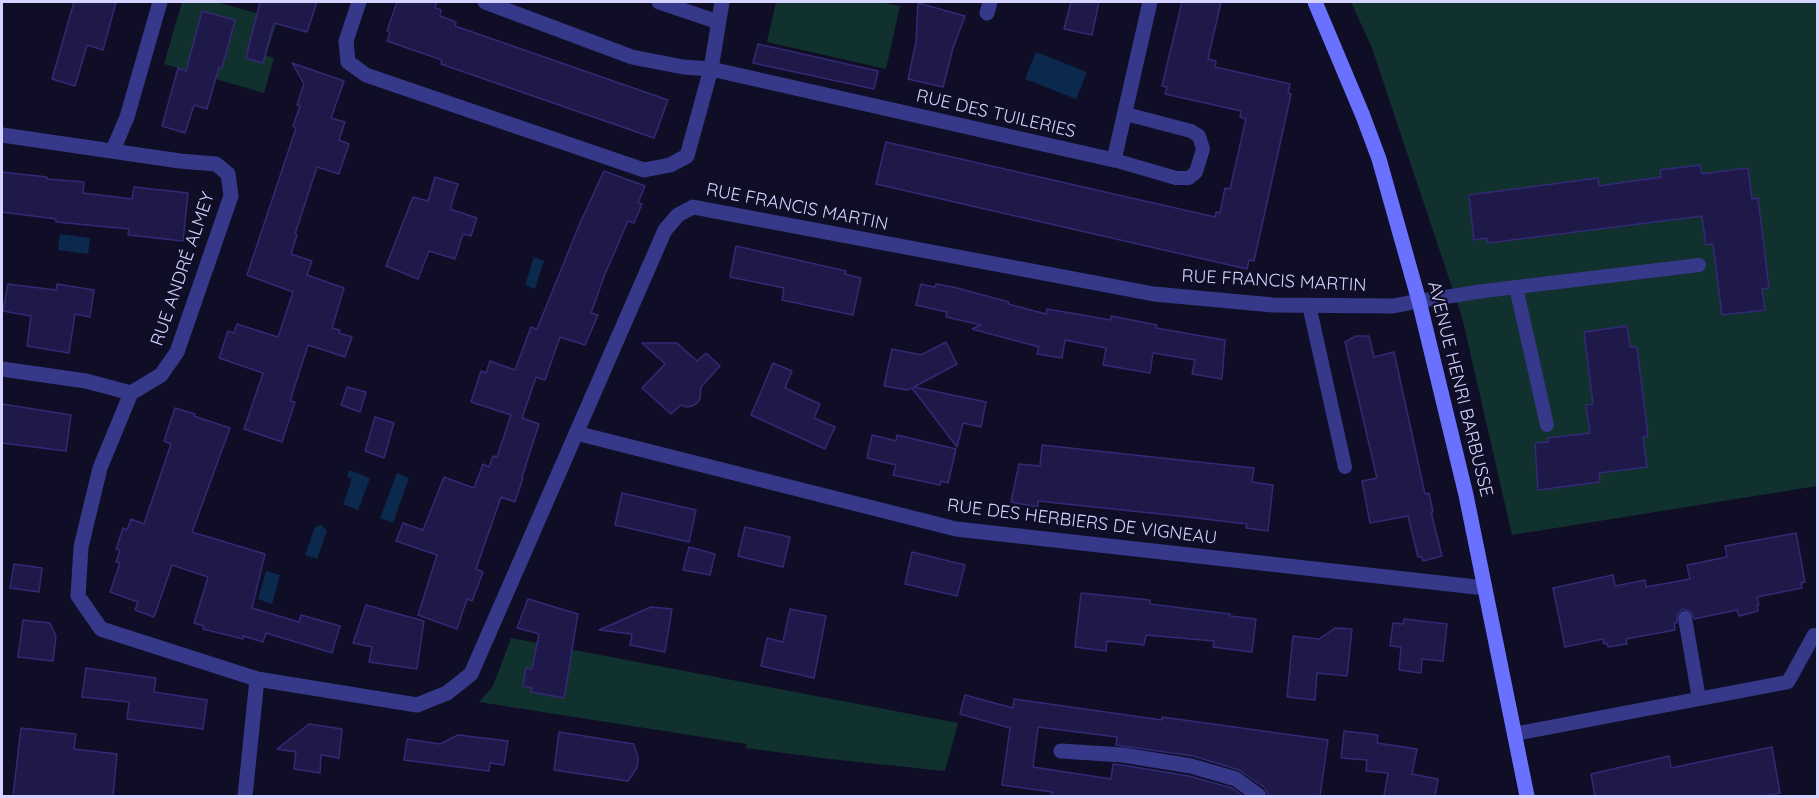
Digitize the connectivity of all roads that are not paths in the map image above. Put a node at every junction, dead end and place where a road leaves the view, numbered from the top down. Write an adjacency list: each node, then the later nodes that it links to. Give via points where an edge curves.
1 (160, 2): 12 (street, via 128,117)
2 (359, 2): 9 (street, via 346,41 348,62 366,75 644,170 670,165 687,156)
3 (485, 2): 9 (street, RUE DES TUILERIES, via 632,57)
4 (659, 2): 8 (street)
5 (722, 2): 8 (street)
6 (1150, 2): 10 (street)
7 (1315, 2): 16 (street, AVENUE HENRI BARBUSSE, via 1379,159)
8 (718, 22): 9 (street)
9 (711, 69): 13 (street, RUE DES TUILERIES)
10 (1126, 114): 13 (street); 13 (lane, via 1191,131 1199,136 1203,149 1196,172 1189,178 1176,178)
11 (2, 135): 12 (street)
12 (113, 150): 19 (street, RUE ANDRÉ ALMEY, via 216,164 228,174 231,196 177,352 161,375)
13 (1114, 160)
14 (1699, 265): 15 (lane)
15 (1516, 287): 16 (lane); 20 (lane)
16 (1419, 301): 17 (street, RUE FRANCIS MARTIN, via 1393,306); 23 (street, AVENUE HENRI BARBUSSE)
17 (1309, 305): 21 (street, RUE FRANCIS MARTIN, via 1154,294 693,207 678,215 665,230); 22 (lane)
18 (2, 369): 19 (street, via 86,381)
19 (131, 393): 26 (street, RUE FRANCIS MARTIN, via 99,468 81,547 78,596 101,629)
20 (1547, 425)
21 (576, 433): 23 (street, RUE DES HERBIERS DE VIGNEAU, via 956,529); 26 (street, RUE FRANCIS MARTIN, via 471,674 447,693 417,705)
22 (1345, 467)
23 (1485, 588): 28 (street, AVENUE HENRI BARBUSSE)
24 (1685, 618): 27 (lane)
25 (1814, 635): 27 (lane, via 1788,682)
26 (257, 679): 30 (street)
27 (1699, 699): 28 (lane)
28 (1514, 734): 32 (street, AVENUE HENRI BARBUSSE)
29 (1061, 751): 31 (street, via 1123,755 1191,766 1236,779)
30 (245, 796)
31 (1259, 796)
32 (1527, 796)

